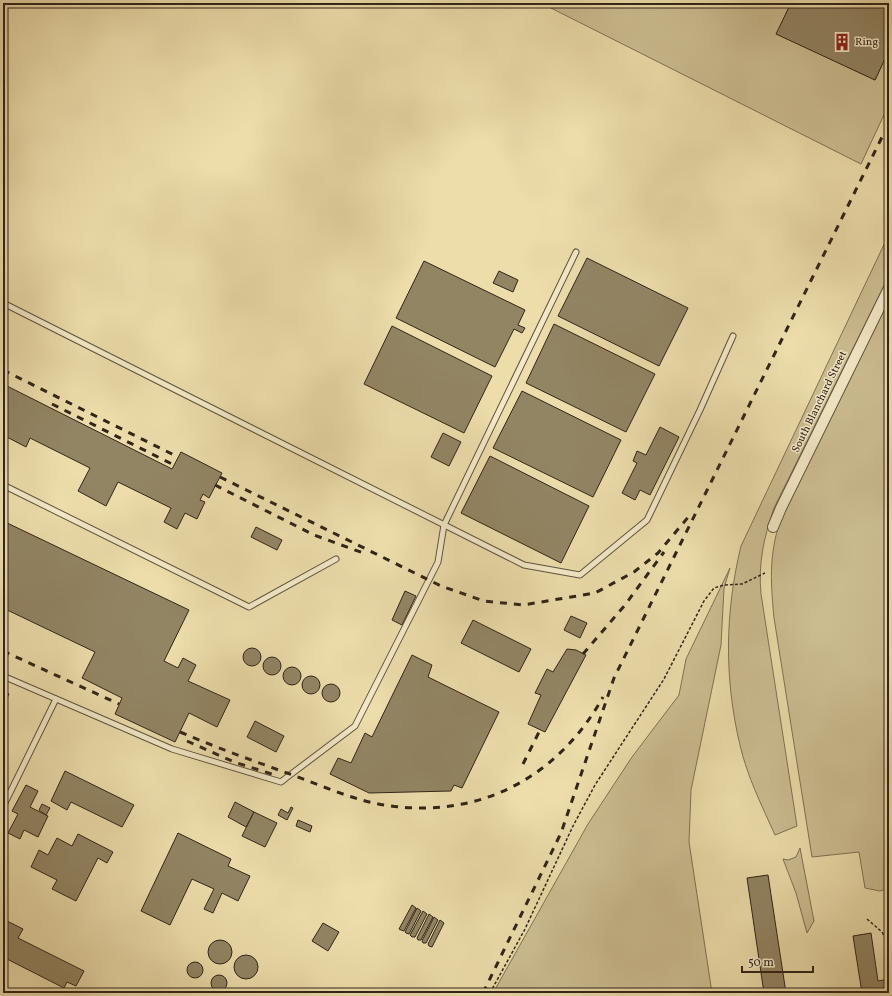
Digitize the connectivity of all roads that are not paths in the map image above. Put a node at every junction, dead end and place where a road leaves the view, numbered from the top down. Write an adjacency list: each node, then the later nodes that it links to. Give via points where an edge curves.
1 (576, 252): 6 (lane)
2 (889, 288): 7 (street, South Blanchard Street)
3 (3, 303): 6 (lane)
4 (733, 336): 6 (lane, via 647,520 580,575 524,565)
5 (3, 485): 8 (lane, via 249,607)
6 (444, 525): 10 (lane, via 438,562 356,726 280,782 172,749)
7 (773, 527)
8 (336, 559)
9 (3, 676): 10 (lane)
10 (56, 699): 11 (lane)
11 (3, 807)

